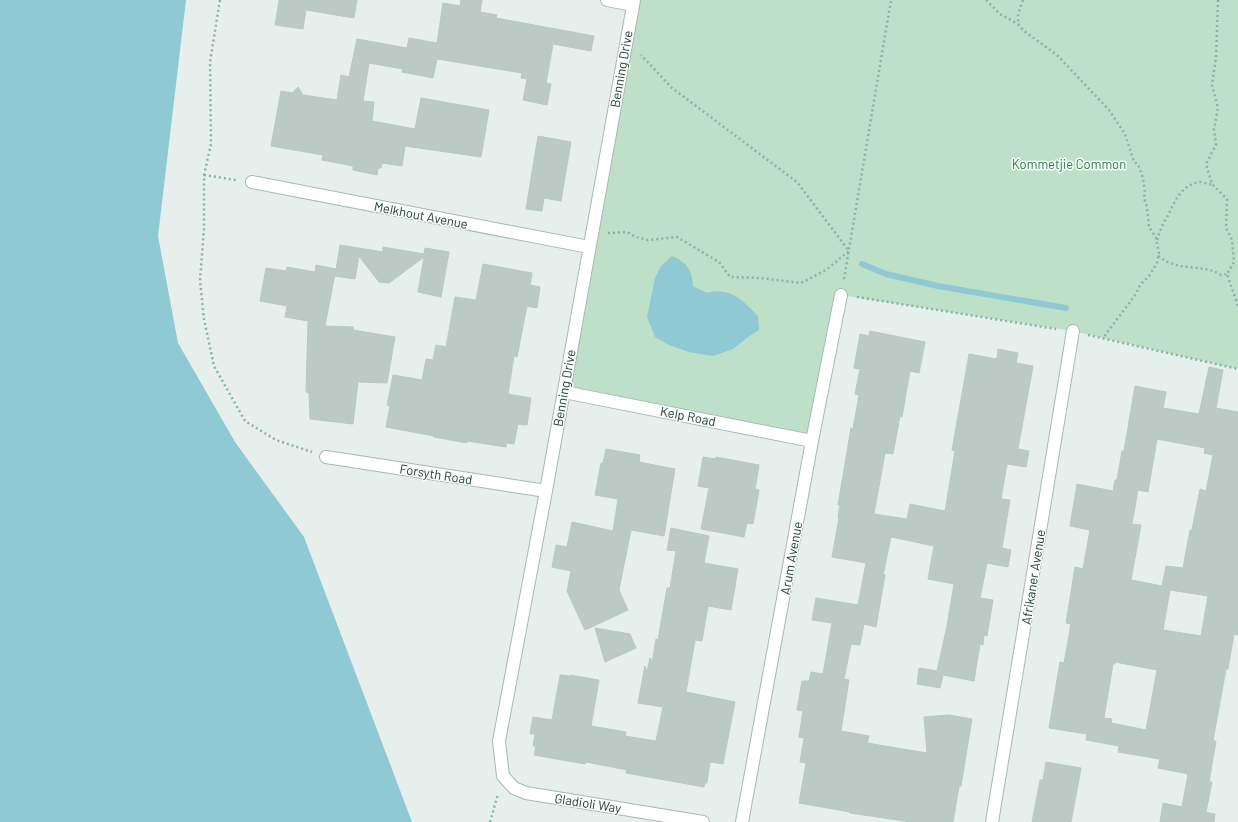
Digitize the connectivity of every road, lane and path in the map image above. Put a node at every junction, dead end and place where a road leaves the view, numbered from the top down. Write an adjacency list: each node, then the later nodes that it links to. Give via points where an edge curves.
1 (220, 0): 10 (path, via 210,62 211,144)
2 (607, 0): 7 (street)
3 (891, 0): 16 (path)
4 (986, 0): 8 (path, via 1000,14)
5 (1023, 0): 8 (path, via 1018,14)
6 (1218, 0): 12 (path, via 1216,57 1212,85 1218,108 1214,129 1216,145 1206,164)
7 (633, 3): 9 (street, Benning Drive)
8 (1018, 24): 14 (path, via 1057,55 1108,110 1125,134 1134,162 1138,164 1144,178 1144,198 1149,227)
9 (627, 40): 13 (street, Benning Drive); 16 (path, via 672,88 797,182)
10 (204, 175): 11 (path); 26 (path, via 200,281 204,319 214,366 245,420 276,440)
11 (252, 182): 15 (street, Melkhout Avenue)
12 (1212, 184): 14 (path, via 1200,182 1181,192 1174,201); 18 (path, via 1227,199 1226,228 1232,240 1234,262)
13 (592, 234): 15 (street, Benning Drive); 16 (path, via 627,232 648,240 677,237 719,262 730,277 801,283 826,270)
14 (1157, 241): 17 (path)
15 (590, 247): 24 (street, Benning Drive)
16 (849, 251): 19 (path)
17 (1158, 256): 18 (path, via 1175,265 1214,271 1221,275); 22 (path, via 1149,276)
18 (1227, 274): 20 (path)
19 (841, 295): 21 (path); 25 (street, Arum Avenue)
20 (1238, 306)
21 (1073, 331): 22 (path); 32 (street, Afrikaner Avenue)
22 (1103, 338): 23 (path)
23 (1238, 369)
24 (564, 392): 25 (street, Kelp Road); 27 (street, Benning Drive)
25 (812, 441): 31 (street, Arum Avenue)
26 (326, 457): 27 (street, Forsyth Road)
27 (546, 491): 28 (street, Benning Drive, via 499,741)
28 (503, 776): 29 (path); 30 (street, Gladioli Way, via 514,788 526,793)
29 (490, 822)
30 (703, 822)
31 (742, 822)
32 (992, 822)

